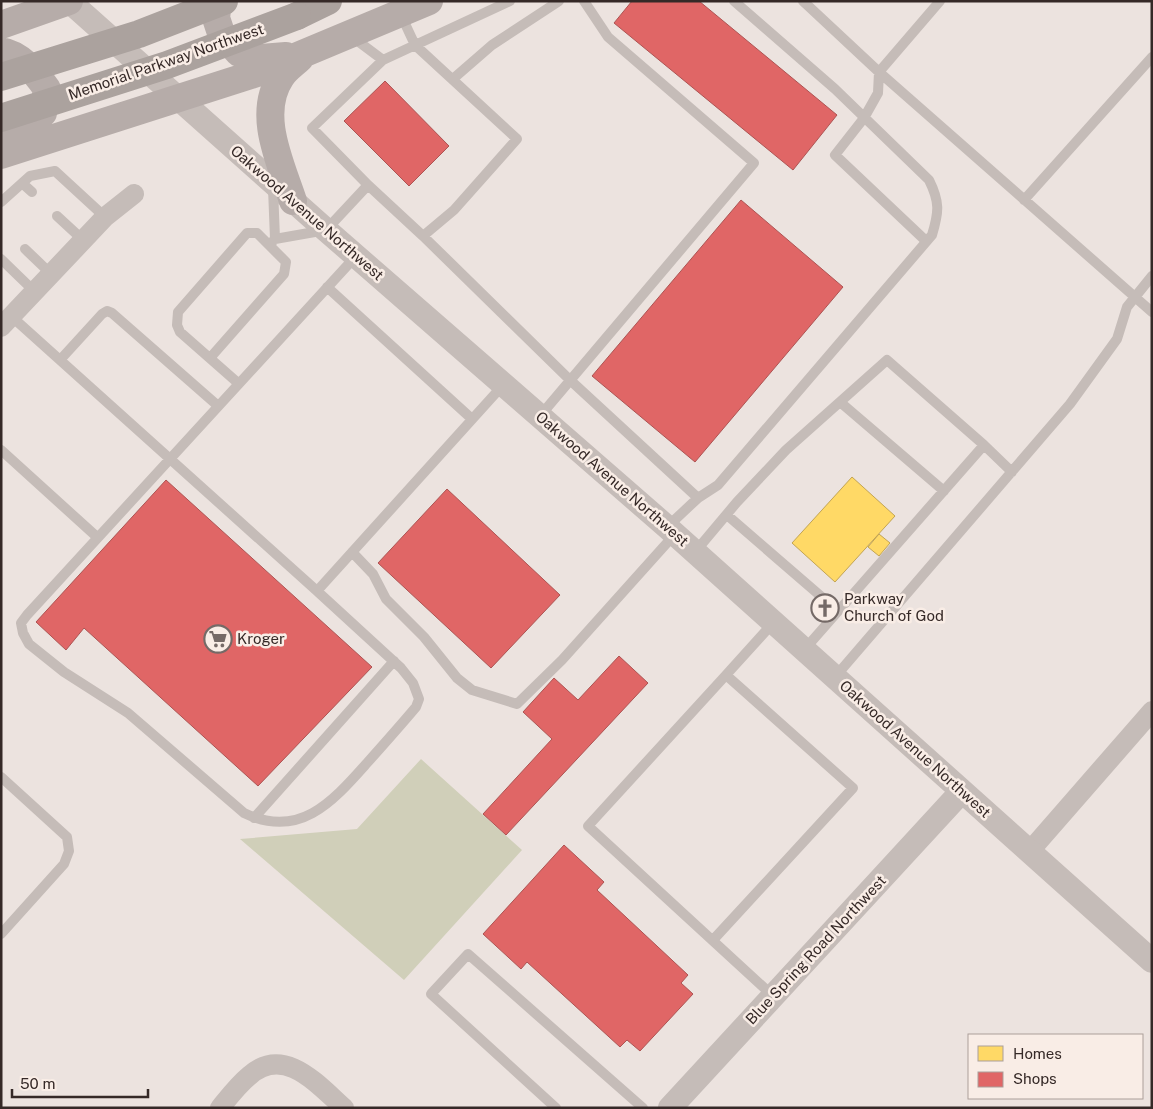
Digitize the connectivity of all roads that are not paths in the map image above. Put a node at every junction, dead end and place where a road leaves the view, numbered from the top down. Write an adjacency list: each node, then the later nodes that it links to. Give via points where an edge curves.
1 (69, 1): 13 (main road); 23 (street, Oakwood Avenue Northwest)
2 (218, 1): 17 (main road, via 216,18 221,33 239,53 261,58)
3 (224, 1): 21 (highway, bridge, via 139,34)
4 (328, 1): 24 (highway, Memorial Parkway Northwest, bridge, via 297,16 167,64)
5 (429, 1): 12 (main road)
6 (510, 1): 15 (lane)
7 (559, 1): 22 (lane, via 492,45)
8 (584, 1): 55 (lane, via 608,37 754,163)
9 (734, 1): 25 (lane)
10 (802, 1): 20 (lane)
11 (940, 1): 20 (lane)
12 (401, 14): 14 (main road); 15 (lane)
13 (1, 25)
14 (350, 36): 17 (main road); 19 (lane)
15 (416, 45): 19 (lane); 22 (lane)
16 (1, 51): 26 (main road, via 11,53 36,72 47,89 43,113)
17 (304, 54): 23 (main road); 34 (main road, via 281,77 272,97 273,140)
18 (1152, 57): 33 (lane)
19 (383, 60): 30 (lane, via 312,128)
20 (878, 72): 25 (lane, via 878,93); 33 (lane)
21 (1, 77)
22 (454, 78): 39 (lane, via 517,139 454,210)
23 (178, 99): 27 (main road); 28 (street, Oakwood Avenue Northwest)
24 (1, 118)
25 (864, 118): 41 (lane, via 929,180 937,196 938,216 932,235); 41 (lane, via 835,154)
26 (1, 148)
27 (1, 155)
28 (272, 182): 34 (street, Oakwood Avenue Northwest); 42 (lane)
29 (22, 183): 31 (lane); 35 (lane); 37 (lane, via 30,176 55,171)
30 (368, 185): 38 (lane); 39 (lane)
31 (32, 192)
32 (134, 194): 37 (street)
33 (1024, 200): 50 (lane)
34 (293, 201): 38 (street, Oakwood Avenue Northwest)
35 (1, 202)
36 (57, 216): 40 (lane)
37 (106, 217): 40 (street)
38 (326, 230): 42 (lane); 44 (street, Oakwood Avenue Northwest)
39 (424, 236): 55 (lane)
40 (83, 240): 46 (street)
41 (926, 241): 67 (lane, via 718,485)
42 (272, 242): 53 (lane, via 286,262 284,274); 53 (lane, via 258,234 248,233 178,312 180,332)
43 (24, 249): 46 (lane)
44 (356, 256): 48 (lane); 57 (street, Oakwood Avenue Northwest)
45 (1, 259): 49 (lane)
46 (50, 274): 49 (street)
47 (1152, 276): 50 (lane)
48 (327, 287): 56 (lane); 61 (lane)
49 (34, 291): 52 (street)
50 (1134, 297): 51 (lane); 65 (lane, via 1127,307 1117,339 1070,404)
51 (1152, 312)
52 (6, 321): 54 (lane)
53 (210, 358): 56 (lane)
54 (60, 360): 59 (lane, via 107,311); 64 (lane)
55 (570, 380): 60 (lane); 67 (lane)
56 (238, 383): 59 (lane)
57 (504, 384): 60 (street, Oakwood Avenue Northwest); 61 (lane)
58 (840, 402): 62 (lane, via 887,360); 66 (lane); 68 (lane, via 786,450)
59 (217, 405): 64 (lane)
60 (540, 416): 69 (street, Oakwood Avenue Northwest)
61 (472, 419): 71 (lane)
62 (984, 445): 65 (lane); 66 (lane)
63 (1, 450): 70 (lane)
64 (168, 458): 70 (lane); 73 (lane)
65 (1012, 472): 79 (lane)
66 (944, 491): 74 (lane)
67 (698, 498): 69 (lane)
68 (726, 515): 72 (lane); 74 (lane)
69 (671, 530): 71 (lane, via 562,660 517,704 472,690 457,678 424,637 386,599 373,574); 72 (street, Oakwood Avenue Northwest)
70 (97, 537): 83 (lane, via 26,615 22,623 23,633 29,644 64,672 128,713 244,813)
71 (352, 552): 73 (lane)
72 (695, 552): 75 (street, Oakwood Avenue Northwest)
73 (317, 591): 77 (lane)
74 (838, 611): 76 (lane)
75 (774, 622): 76 (street, Oakwood Avenue Northwest); 78 (lane)
76 (804, 650): 79 (street, Oakwood Avenue Northwest)
77 (394, 661): 83 (lane); 83 (lane, via 413,683 419,699 416,707 340,794 306,817 282,822)
78 (726, 676): 86 (lane, via 588,826); 86 (lane, via 853,788)
79 (835, 677): 82 (street, Oakwood Avenue Northwest)
80 (1152, 711): 84 (street)
81 (1, 777): 85 (lane, via 67,837 69,851 64,864)
82 (962, 791): 84 (street, Oakwood Avenue Northwest); 88 (street, Blue Spring Road Northwest)
83 (254, 818)
84 (1030, 852): 87 (street, Oakwood Avenue Northwest)
85 (1, 934)
86 (713, 940): 88 (lane)
87 (1152, 962)
88 (773, 996): 93 (street, Blue Spring Road Northwest)
89 (220, 1108): 90 (street, via 248,1076 260,1067 276,1065 292,1066 304,1072)
90 (344, 1108)
91 (556, 1108): 92 (lane, via 431,994 468,954)
92 (643, 1108)
93 (670, 1108)

